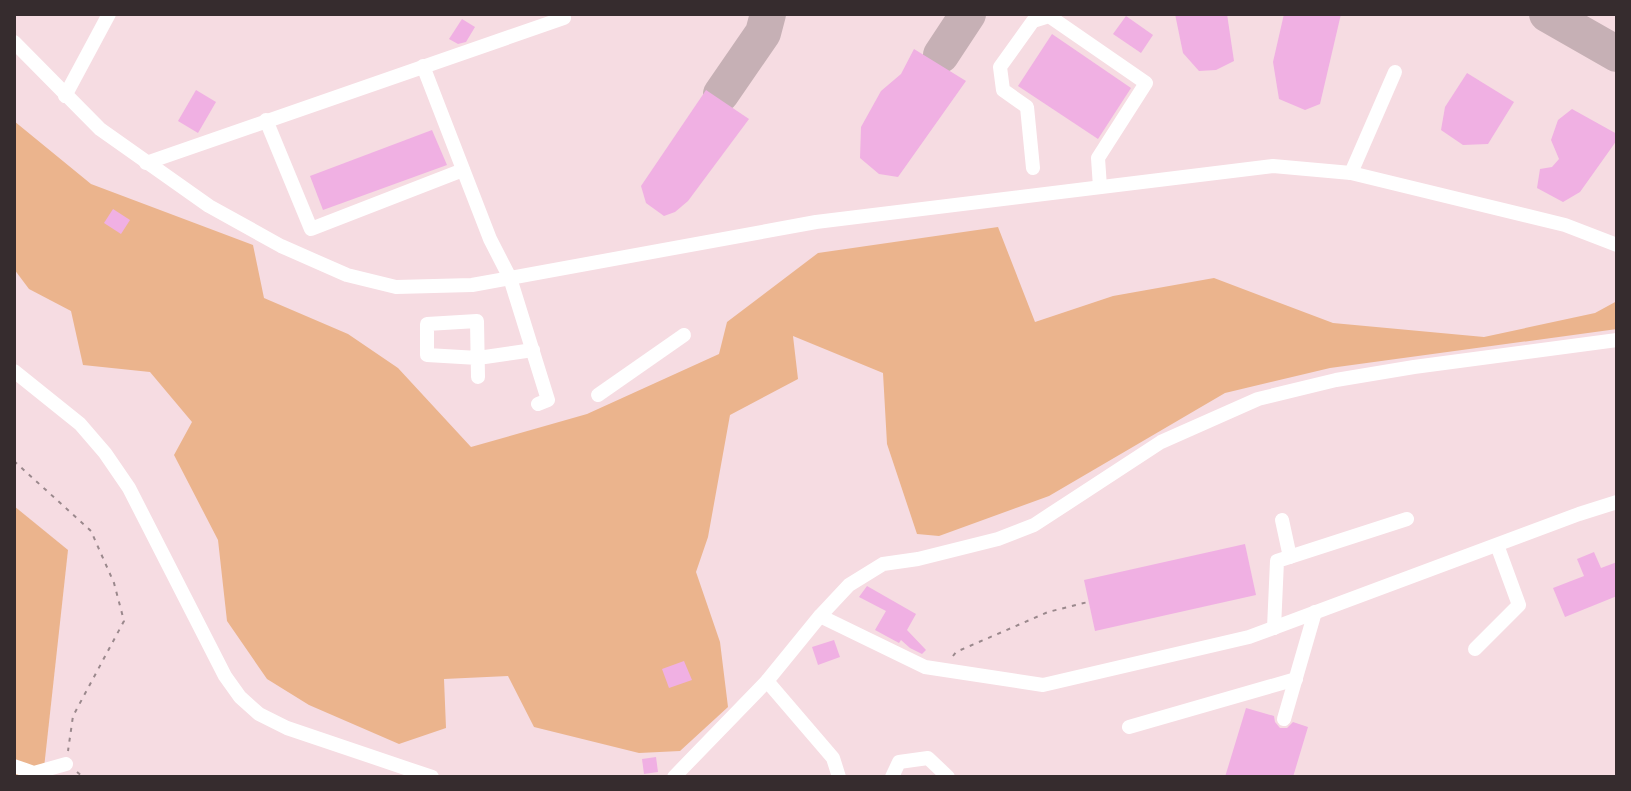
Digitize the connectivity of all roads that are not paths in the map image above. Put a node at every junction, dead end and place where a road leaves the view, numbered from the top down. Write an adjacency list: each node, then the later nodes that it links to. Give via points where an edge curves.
1 (109, 14): 6 (street)
2 (564, 18): 4 (street)
3 (14, 42): 6 (street)
4 (423, 66): 7 (street); 10 (street)
5 (1395, 72): 11 (street)
6 (65, 96): 8 (street)
7 (266, 120): 8 (street); 13 (street)
8 (146, 163): 15 (street, via 209,206)
9 (1033, 168): 12 (street, via 1027,107 1003,90 1000,67 1033,21 1049,16 1146,83 1098,158)
10 (463, 170): 13 (street); 16 (street)
11 (1351, 173): 12 (street, via 1273,166); 14 (street, via 1565,225)
12 (1100, 187): 16 (street, via 816,222)
13 (311, 229): 15 (street)
14 (1617, 245)
15 (300, 254): 16 (street, via 347,275 396,287)
16 (510, 278): 19 (street)
17 (684, 335): 22 (street)
18 (1617, 340): 30 (street, via 1414,367 1258,399 1161,442 1034,525 998,539 883,564 849,585)
19 (533, 350): 21 (street, via 478,358); 23 (street, via 548,400)
20 (14, 371): 39 (street, via 80,424 105,453 129,488 240,697 287,728)
21 (478, 377)
22 (598, 395)
23 (538, 404)
24 (1617, 502): 27 (street)
25 (1407, 519): 28 (street)
26 (1282, 520): 28 (street)
27 (1497, 545): 29 (street); 32 (street, via 1519,605)
28 (1290, 557): 31 (street, via 1277,561)
29 (1315, 612): 31 (street); 33 (street)
30 (820, 616): 31 (street, via 925,667 1043,685); 34 (street)
31 (1274, 628)
32 (1475, 649)
33 (1296, 679): 35 (street); 36 (street)
34 (767, 681): 40 (street); 41 (street, via 833,758)
35 (1284, 719)
36 (1129, 727)
37 (66, 764): 38 (street, via 34,773)
38 (14, 766)
39 (432, 777)
40 (674, 777)
41 (839, 777)
42 (892, 777): 43 (street, via 899,762 928,758)
43 (948, 777)

